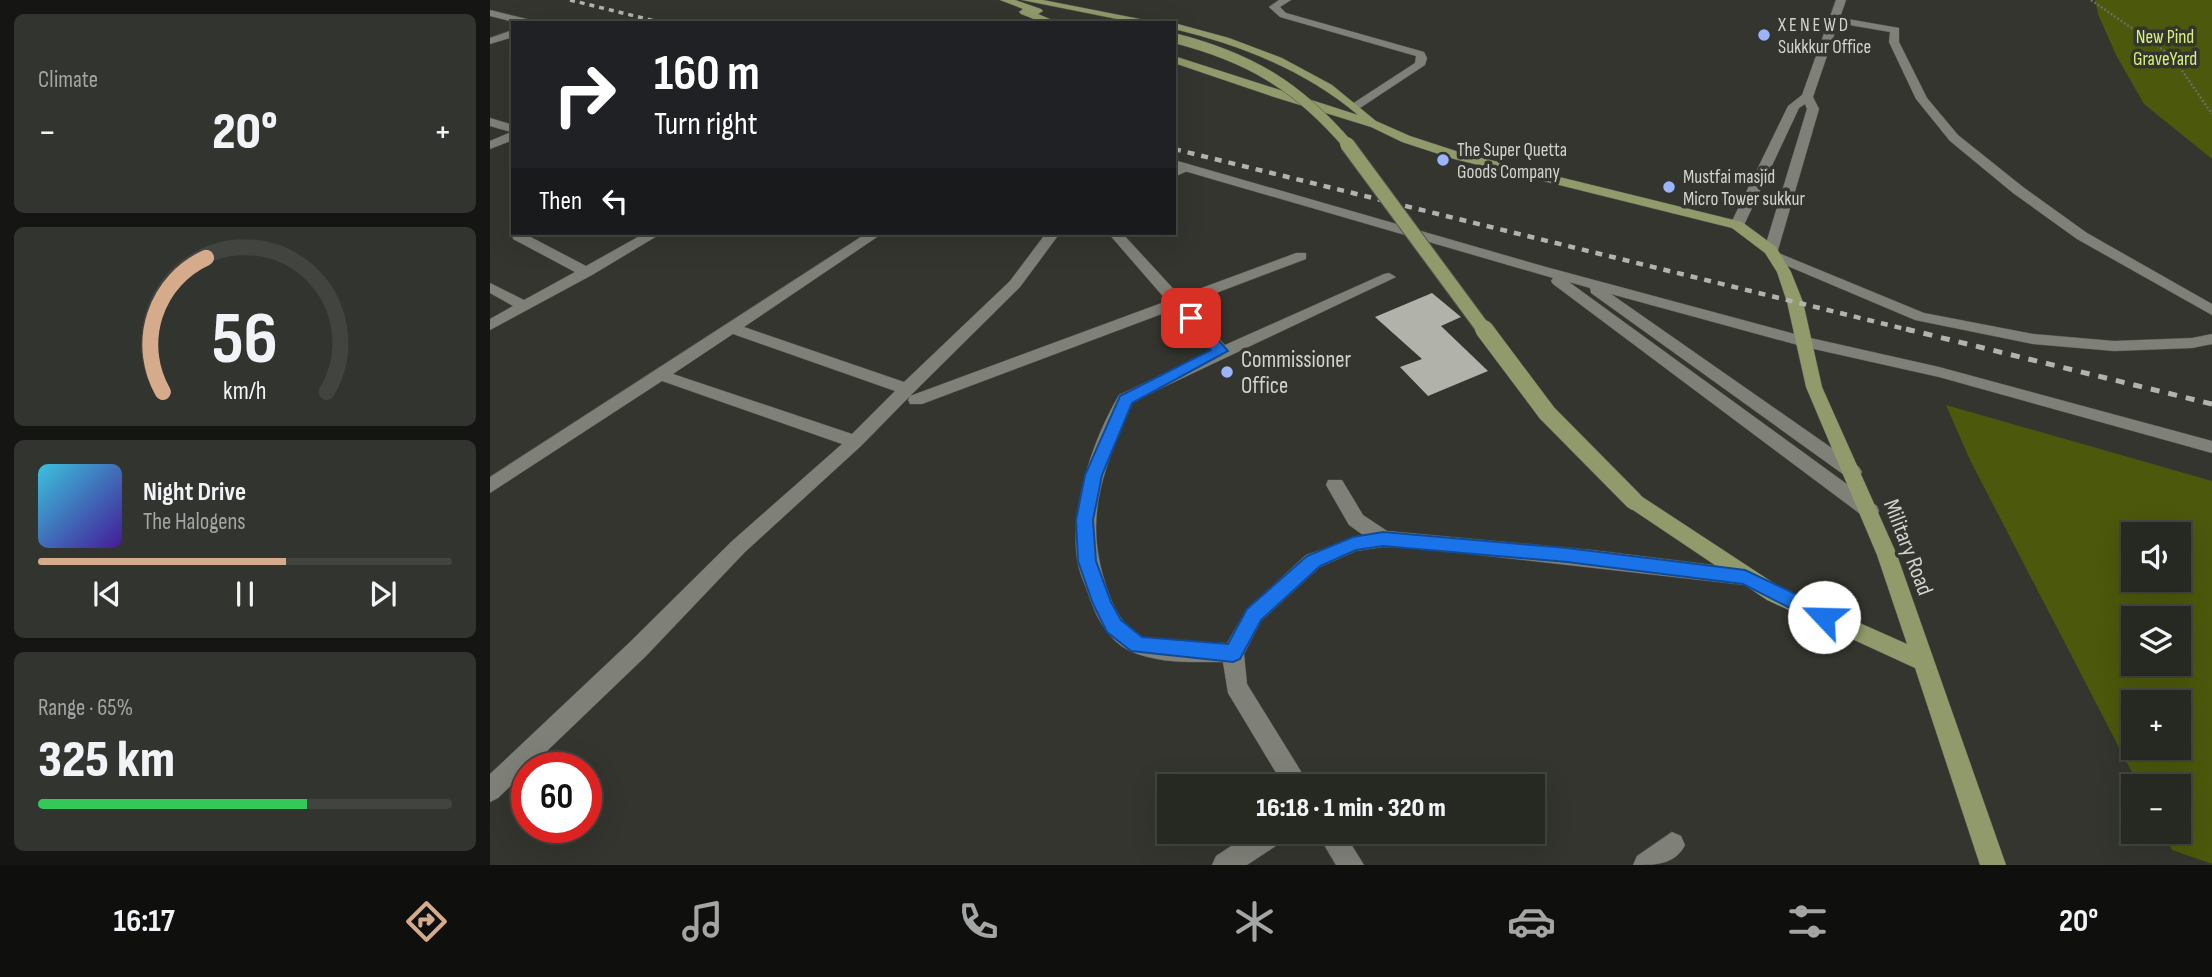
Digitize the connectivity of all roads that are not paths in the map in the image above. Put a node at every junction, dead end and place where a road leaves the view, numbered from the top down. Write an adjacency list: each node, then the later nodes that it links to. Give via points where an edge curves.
1 (999, 0): 7 (main road)
2 (1005, 0): 7 (main road)
3 (1027, 0): 11 (main road)
4 (1286, 0): 18 (street, via 1274,7 1283,15 1420,54 1420,65)
5 (1839, 1): 8 (street)
6 (490, 13): 9 (street)
7 (1052, 19): 10 (main road)
8 (1836, 20): 17 (street); 40 (street, via 1895,30 1894,42 1922,99 1954,138 2082,236)
9 (523, 21)
10 (1074, 21)
11 (1144, 21)
12 (1176, 26): 18 (main road, via 1264,55)
13 (511, 34): 15 (street)
14 (1176, 39): 55 (main road, bridge, via 1260,68 1318,111 1427,248 1522,383 1576,446 1634,500)
15 (490, 41)
16 (1176, 60): 20 (main road)
17 (1807, 97): 25 (street, via 1794,106); 31 (street, via 1813,109)
18 (1356, 106): 20 (main road)
19 (490, 122): 21 (street)
20 (1375, 124): 25 (main road, via 1458,156)
21 (511, 128)
22 (511, 136): 23 (street)
23 (490, 145)
24 (1179, 168): 33 (street)
25 (1737, 225): 31 (main road)
26 (652, 235): 34 (street)
27 (873, 235): 42 (street)
28 (1052, 235): 47 (street, via 1015,284 961,334)
29 (1117, 235): 38 (street)
30 (518, 236): 34 (street)
31 (1773, 253): 43 (street, via 1920,317 2033,339 2114,346); 44 (main road, Military Road, via 1795,302)
32 (1301, 256): 38 (street)
33 (1541, 270): 36 (street); 53 (street)
34 (587, 272): 39 (street)
35 (1389, 276): 45 (street)
36 (1584, 282): 44 (street); 50 (street)
37 (490, 287): 39 (street)
38 (1176, 302): 45 (street); 47 (street)
39 (525, 306): 41 (street)
40 (2212, 310)
41 (490, 325)
42 (732, 328): 46 (street); 47 (street)
43 (2212, 339)
44 (1805, 342): 49 (street, via 1939,372); 50 (main road, Military Road, via 1814,387)
45 (1221, 351): 56 (street, via 1125,400 1094,475 1084,520 1087,561 1114,626 1138,645)
46 (660, 375): 48 (street); 52 (street)
47 (912, 395): 48 (street)
48 (855, 442): 59 (street, via 738,547)
49 (2212, 447)
50 (1853, 472): 53 (main road, Military Road)
51 (1335, 485): 54 (street, via 1356,520)
52 (490, 486)
53 (1870, 511): 57 (main road, Military Road)
54 (1383, 539): 55 (street); 56 (street, via 1353,544 1313,561 1254,615)
55 (1745, 577): 57 (main road)
56 (1233, 653): 58 (street, via 1236,686)
57 (1926, 663): 66 (main road, Military Road)
58 (1291, 774)
59 (490, 790)
60 (1256, 844): 63 (street)
61 (1337, 844): 64 (street)
62 (1672, 845): 65 (street)
63 (1225, 865)
64 (1351, 865)
65 (1646, 865)
66 (1993, 865)

